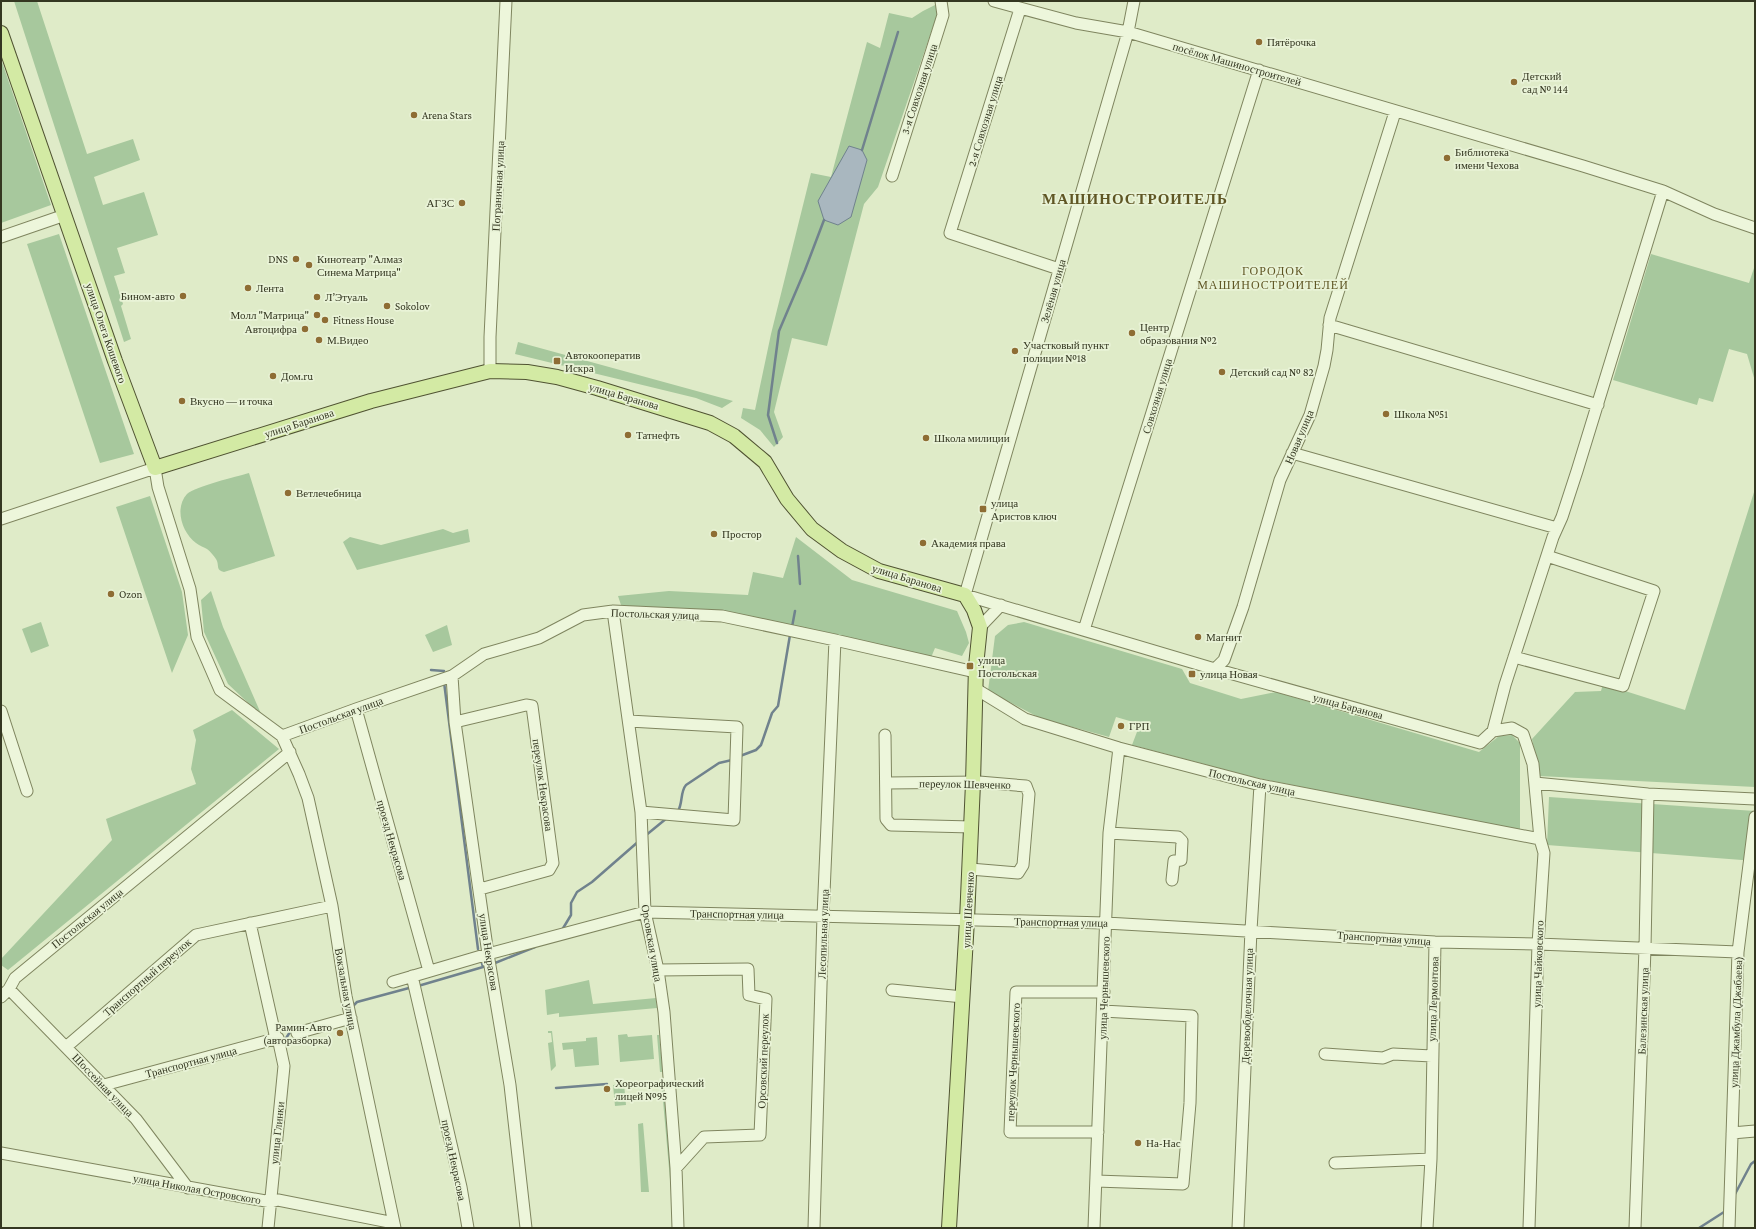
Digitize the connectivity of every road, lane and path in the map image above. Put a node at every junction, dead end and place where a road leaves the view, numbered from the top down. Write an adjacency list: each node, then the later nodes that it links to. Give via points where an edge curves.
1 (506, 1): 17 (street, Пограничная улица)
2 (941, 1): 10 (street, 3-я Совхозная улица, via 943,15)
3 (994, 1): 5 (street, посёлок Машиностроителей)
4 (1134, 1): 6 (street, Зелёная улица)
5 (1020, 9): 6 (street, посёлок Машиностроителей, via 1076,23); 15 (street, 2-я Совхозная улица, via 950,233)
6 (1128, 32): 8 (street, посёлок Машиностроителей); 15 (street, Зелёная улица)
7 (1, 33): 12 (main road, улица Олега Кошевого)
8 (1259, 70): 9 (street, посёлок Машиностроителей); 28 (street, Совхозная улица)
9 (1395, 112): 11 (street, посёлок Машиностроителей); 16 (street, Новая улица)
10 (892, 176)
11 (1664, 191): 13 (street, посёлок Машиностроителей, via 1714,214); 18 (street)
12 (65, 215): 14 (street); 20 (main road, улица Олега Кошевого)
13 (1755, 228)
14 (1, 237)
15 (1060, 269): 24 (street, Зелёная улица)
16 (1329, 325): 18 (street); 19 (street, Новая улица, via 1324,366 1310,415)
17 (490, 371): 20 (main road, улица Баранова, via 371,401); 24 (main road, улица Баранова, via 527,372 557,377 710,423 734,436 765,462 787,499 812,529 842,551 879,571)
18 (1598, 405): 22 (street)
19 (1292, 453): 22 (street); 31 (street, Новая улица, via 1280,480 1228,649 1224,660)
20 (154, 468): 21 (street, улица Баранова); 41 (street, улица Олега Кошевого, via 190,589 198,637 220,690)
21 (1, 519)
22 (1557, 528): 23 (street)
23 (1547, 556): 30 (street); 30 (street, via 1654,590 1623,686)
24 (965, 595): 25 (street, улица Баранова); 27 (main road, улица Шевченко)
25 (1002, 605): 27 (street); 28 (street, улица Баранова)
26 (614, 611): 29 (street, Постольская улица, via 722,616); 33 (street, Постольская улица, via 583,615 539,638 484,654); 37 (street, Орсовская улица)
27 (980, 627): 32 (main road, улица Шевченко)
28 (1084, 630): 31 (street, улица Баранова)
29 (835, 640): 32 (street, Постольская улица); 61 (street, Лесопильная улица)
30 (1514, 657): 39 (street)
31 (1215, 668): 39 (street, улица Баранова, via 1480,743)
32 (976, 672): 34 (main road, улица Шевченко)
33 (452, 676): 35 (street, Постольская улица); 38 (street, улица Некрасова)
34 (976, 689): 42 (street, Постольская улица, via 1025,719); 45 (main road, улица Шевченко)
35 (356, 709): 41 (street, Постольская улица); 72 (street, проезд Некрасова)
36 (1, 712): 48 (street)
37 (629, 721): 51 (street, Орсовская улица); 51 (street, via 737,727 734,820)
38 (455, 722): 58 (street, улица Некрасова); 58 (street, переулок Некрасова, via 526,705 532,706 553,863 549,870)
39 (1493, 731): 46 (street, улица Чайковского, via 1512,728 1523,734)
40 (885, 735): 44 (street)
41 (282, 736): 43 (street, Вокзальная улица)
42 (1119, 748): 47 (street, Постольская улица); 54 (street, улица Чернышевского)
43 (290, 752): 59 (street, Вокзальная улица, via 308,798); 75 (street, Постольская улица, via 15,978)
44 (887, 783): 45 (street, переулок Шевченко); 53 (street, via 886,819 891,825)
45 (973, 783): 53 (main road, улица Шевченко); 56 (street, переулок Шевченко, via 1026,786 1029,794 1023,865 1018,873)
46 (1535, 784): 49 (street); 55 (street, улица Чайковского)
47 (1260, 785): 55 (street, Постольская улица); 65 (street, Деревообделочная улица)
48 (27, 791)
49 (1648, 794): 50 (street); 68 (street, Балезинская улица)
50 (1755, 799)
51 (641, 812): 60 (street, Орсовская улица)
52 (1755, 817): 69 (street, улица Джамбула (Джабаева))
53 (972, 827): 56 (main road, улица Шевченко)
54 (1109, 833): 57 (street, via 1178,837 1182,841 1181,860 1174,861); 64 (street, улица Чернышевского)
55 (1540, 839): 67 (street, улица Чайковского, via 1544,853)
56 (970, 869): 62 (main road, улица Шевченко)
57 (1172, 880)
58 (480, 889): 70 (street, улица Некрасова)
59 (332, 906): 63 (street, Транспортный переулок); 81 (street, Вокзальная улица)
60 (645, 912): 61 (street, Транспортная улица); 70 (street, Транспортная улица); 71 (street, Орсовская улица)
61 (823, 916): 62 (street, Транспортная улица); 103 (street, Лесопильная улица)
62 (967, 920): 64 (street, Транспортная улица); 79 (main road, улица Шевченко)
63 (250, 923): 83 (street, улица Глинки); 84 (street, Транспортный переулок, via 196,935)
64 (1106, 923): 65 (street, Транспортная улица); 77 (street, улица Чернышевского)
65 (1251, 930): 66 (street, Транспортная улица); 106 (street, Деревообделочная улица)
66 (1435, 942): 67 (street, Транспортная улица); 86 (street, улица Лермонтова)
67 (1538, 944): 68 (street, Транспортная улица); 108 (street, улица Чайковского)
68 (1645, 948): 69 (street, Транспортная улица); 109 (street, Балезинская улица)
69 (1738, 952): 90 (street, улица Джамбула (Джабаева))
70 (488, 954): 72 (street, Транспортная улица); 101 (street, улица Некрасова, via 510,1085)
71 (658, 970): 94 (street, Орсовская улица, via 664,1012); 94 (street, Орсовский переулок, via 748,969 749,995 766,999 760,1135 704,1137)
72 (429, 971): 73 (street, Транспортная улица)
73 (412, 976): 74 (street, Транспортная улица); 100 (street, проезд Некрасова, via 461,1187)
74 (393, 982)
75 (9, 989): 78 (street, Постольская улица); 84 (street, Шоссейная улица)
76 (892, 990): 79 (street)
77 (1104, 992): 80 (street, улица Чернышевского); 89 (street, переулок Чернышевского, via 1016,992 1010,1132)
78 (1, 997)
79 (963, 997): 104 (main road, улица Шевченко)
80 (1103, 1011): 89 (street, улица Чернышевского); 95 (street, via 1192,1016 1190,1103 1183,1184)
81 (351, 1018): 82 (street); 98 (street, Вокзальная улица)
82 (297, 1033)
83 (277, 1038): 87 (street, Транспортная улица); 97 (street, улица Глинки, via 284,1066)
84 (66, 1047): 87 (street, Шоссейная улица)
85 (1325, 1054): 86 (street, улица Лермонтова, via 1383,1058 1393,1054)
86 (1432, 1056): 92 (street, улица Лермонтова)
87 (104, 1085): 96 (street, Шоссейная улица, via 136,1119)
88 (1755, 1131): 90 (street)
89 (1098, 1132): 95 (street, улица Чернышевского)
90 (1732, 1133): 110 (street, улица Джамбула (Джабаева))
91 (1, 1153): 96 (street, улица Николая Островского)
92 (1431, 1159): 93 (street); 107 (street, улица Лермонтова)
93 (1335, 1163)
94 (676, 1168): 102 (street, Орсовская улица)
95 (1096, 1181): 105 (street, улица Чернышевского)
96 (188, 1188): 97 (street, улица Николая Островского)
97 (270, 1202): 98 (street, улица Николая Островского, via 278,1200); 99 (street, улица Глинки)
98 (394, 1225)
99 (268, 1228)
100 (468, 1228)
101 (526, 1228)
102 (678, 1228)
103 (814, 1228)
104 (949, 1228)
105 (1094, 1228)
106 (1238, 1228)
107 (1427, 1228)
108 (1529, 1228)
109 (1635, 1228)
110 (1729, 1228)

